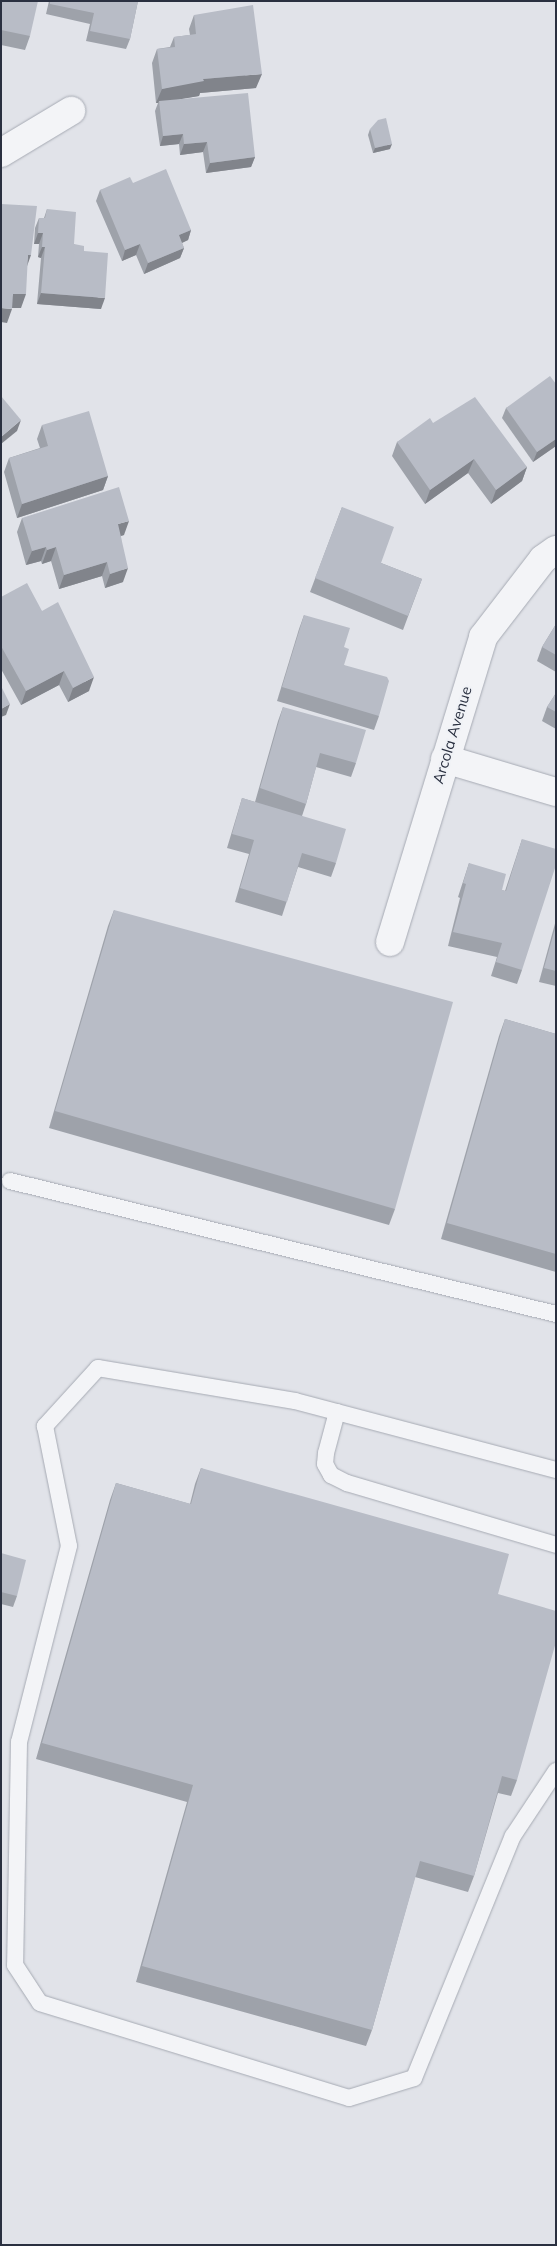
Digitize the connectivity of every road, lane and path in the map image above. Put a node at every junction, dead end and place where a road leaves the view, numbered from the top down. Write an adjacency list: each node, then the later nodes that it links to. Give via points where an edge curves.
1 (71, 111): 2 (street)
2 (1, 154)
3 (556, 550): 4 (street, Arcola Avenue, via 543,558 483,637)
4 (445, 759): 5 (street); 6 (street, Arcola Avenue)
5 (556, 792)
6 (390, 942)
7 (10, 1181): 8 (lane)
8 (556, 1314)
9 (337, 1412): 10 (lane); 11 (lane, via 326,1453 325,1464 331,1476); 12 (lane, via 295,1401 98,1368 46,1426 69,1546 19,1742 15,1965 40,2003 349,2098 414,2078 513,1836)
10 (556, 1470)
11 (556, 1545)
12 (556, 1771)

